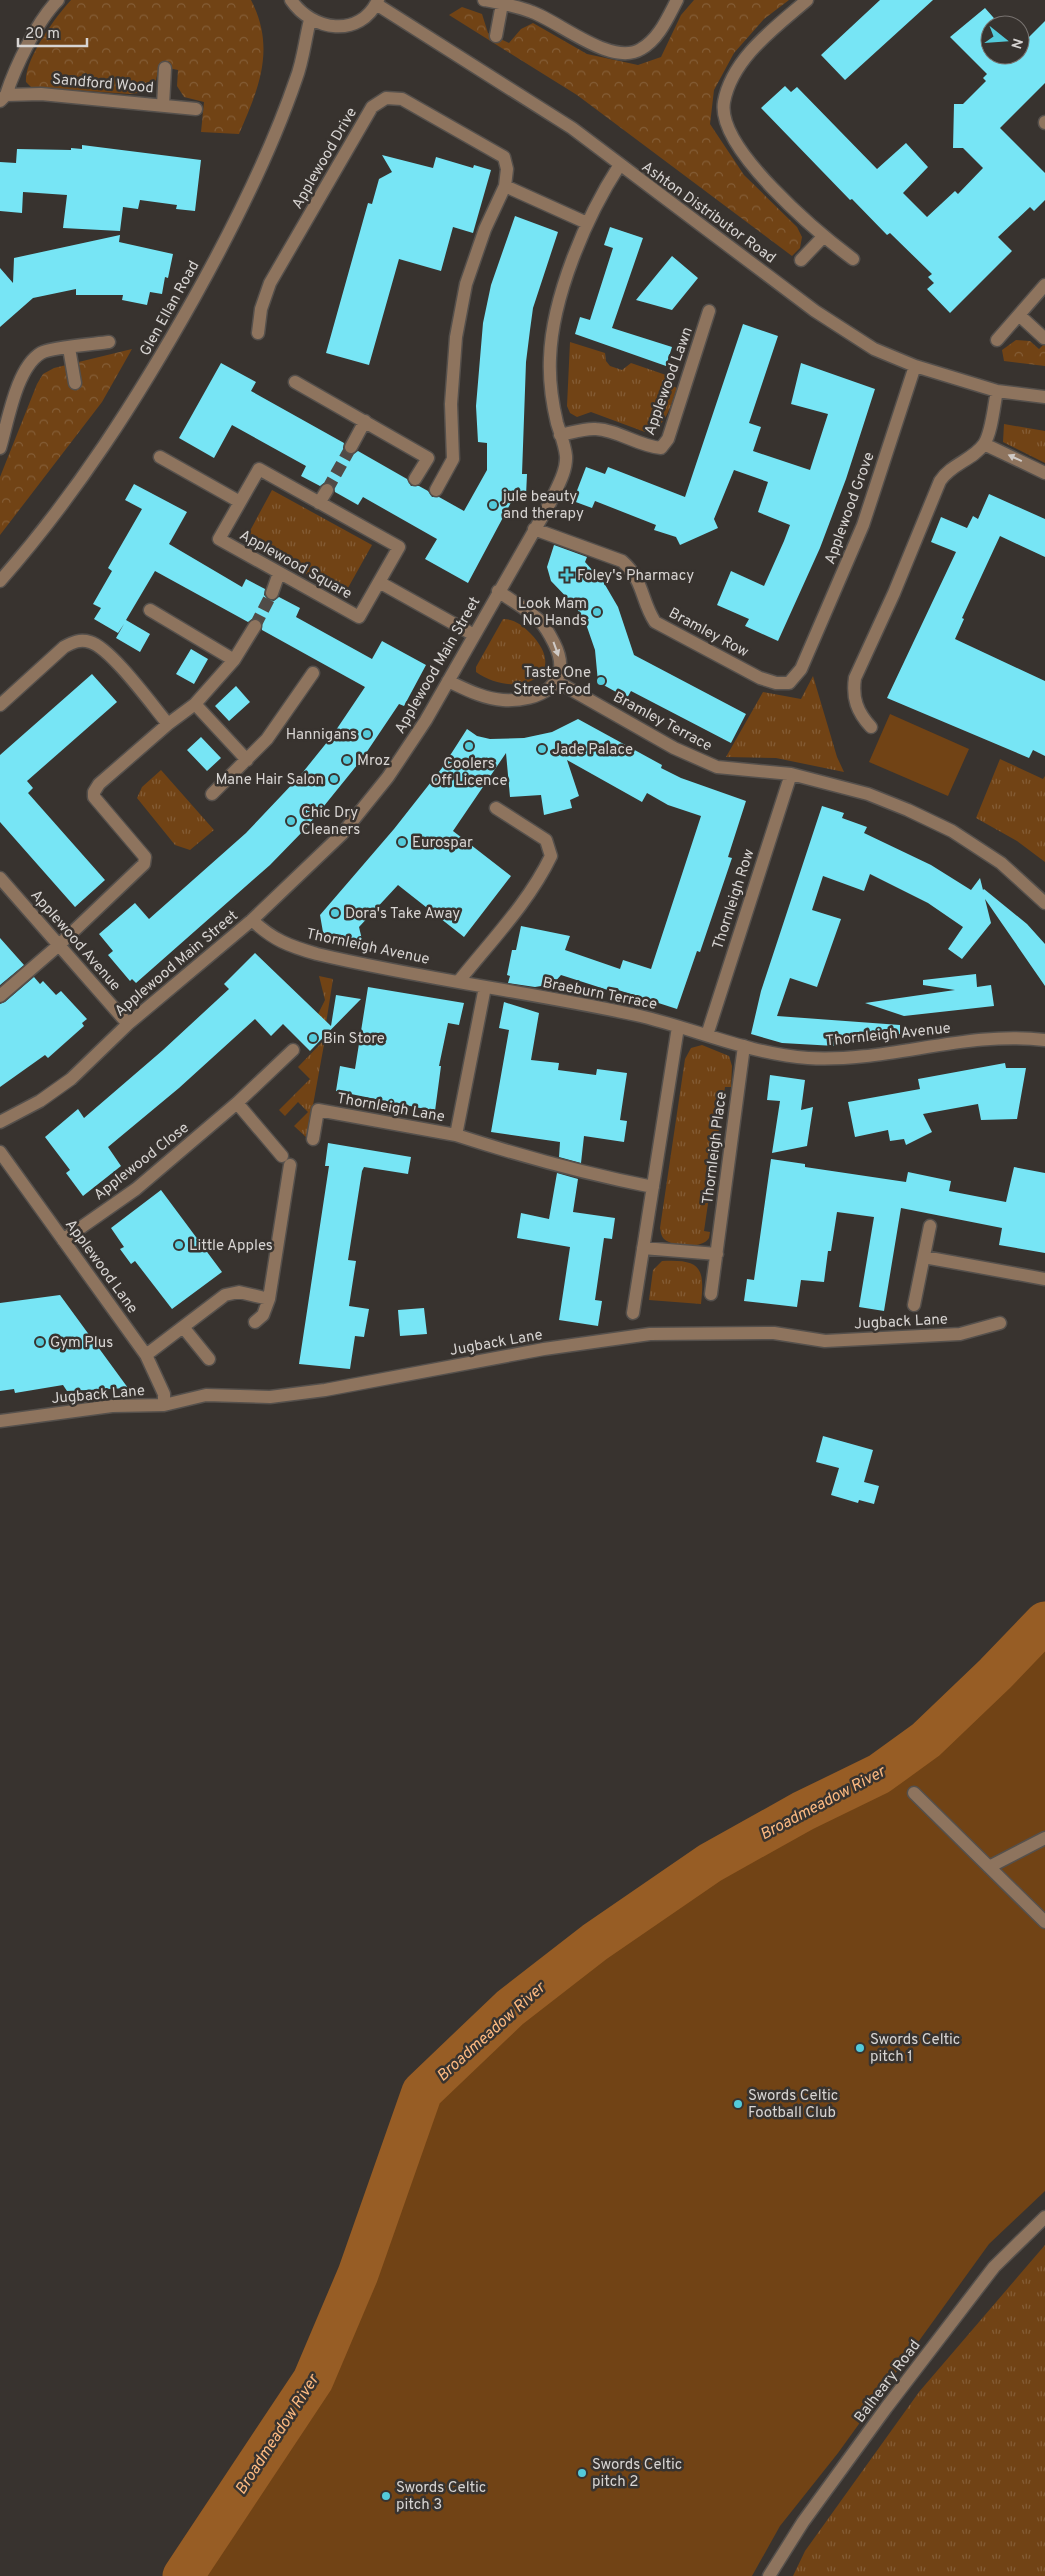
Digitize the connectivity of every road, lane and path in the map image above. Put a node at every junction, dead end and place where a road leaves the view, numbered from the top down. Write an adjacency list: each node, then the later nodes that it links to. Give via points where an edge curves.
1 (58, 0): 11 (street, Sandford Wood, via 31,40)
2 (291, 0): 8 (street)
3 (484, 0): 7 (street)
4 (677, 0): 7 (street, via 652,40 640,50 630,52 604,50 532,12)
5 (807, 0): 17 (street, via 764,37 736,72 724,101 723,118 729,134 777,194)
6 (377, 2): 8 (street, via 366,16 354,23 324,26); 14 (street, Ashton Distributor Road, via 572,128)
7 (502, 4): 9 (street)
8 (310, 20): 47 (street, Glen Ellan Road, via 297,78 273,138 244,202 181,321 108,440 30,546)
9 (496, 36)
10 (165, 68): 12 (street)
11 (3, 98): 12 (street, Sandford Wood, via 41,94)
12 (163, 105): 13 (street, Sandford Wood)
13 (196, 109)
14 (619, 166): 16 (street, Applewood Main Street); 28 (street, Ashton Distributor Road, via 815,311 874,349)
15 (505, 186): 16 (street); 23 (street, Applewood Drive, via 507,169 504,158 402,99 386,98 372,107 270,283 261,309); 42 (street, via 485,229 466,284 456,337 451,404 453,459)
16 (587, 222): 34 (street, Applewood Main Street, via 552,336 553,405)
17 (823, 236): 18 (street); 19 (street)
18 (853, 259)
19 (801, 260)
20 (1045, 285): 22 (street)
21 (709, 311): 34 (street, Applewood Lawn, via 668,438 661,448 648,447 596,429)
22 (1018, 315): 24 (street); 25 (street)
23 (258, 333)
24 (1044, 338)
25 (997, 340)
26 (109, 342): 27 (street)
27 (69, 348): 29 (street); 36 (street, via 42,352 30,362 21,377)
28 (915, 366): 31 (street, Ashton Distributor Road); 58 (street, Applewood Grove, via 863,525 801,669)
29 (76, 382)
30 (295, 382): 33 (street)
31 (997, 391): 32 (street, Ashton Distributor Road); 35 (street)
32 (1045, 397)
33 (365, 421): 37 (street); 40 (street, via 428,458)
34 (560, 435): 45 (street, Applewood Main Street, via 566,456 564,471)
35 (984, 444): 39 (street, one-way to 35); 62 (street, via 946,472 940,481 858,669 853,689 855,703 860,716)
36 (0, 448)
37 (351, 448)
38 (160, 457): 43 (street)
39 (1045, 472)
40 (415, 479)
41 (327, 490): 44 (street)
42 (436, 490)
43 (240, 502): 44 (street, Applewood Square, via 259,469); 46 (street, Applewood Square, via 219,539)
44 (319, 503): 48 (street, Applewood Square, via 399,547)
45 (534, 529): 49 (street, Applewood Main Street); 58 (street, Bramley Row, via 622,561 630,568 645,594 648,613 655,622 760,678 776,683)
46 (279, 573): 48 (street, Applewood Square, via 359,617); 50 (street)
47 (0, 581)
48 (379, 582): 53 (street)
49 (498, 592): 53 (street, Applewood Main Street); 56 (street, one-way to 56, via 540,621 548,632 558,650 560,663)
50 (272, 593)
51 (150, 610): 54 (street)
52 (255, 626): 54 (street)
53 (474, 635): 57 (street, Applewood Main Street)
54 (234, 660): 59 (street)
55 (313, 673): 63 (street, via 286,715)
56 (556, 680): 57 (street, via 542,694 523,700 481,695); 64 (street, Bramley Terrace, via 674,748 716,767)
57 (448, 681): 69 (street, Applewood Main Street, via 388,776 342,834)
58 (789, 682)
59 (196, 704): 61 (street); 63 (street)
60 (0, 705): 61 (street, via 76,640 91,642 106,651)
61 (168, 724): 70 (street, via 99,784 94,792 94,797 145,857 144,864)
62 (871, 727)
63 (247, 760): 65 (street)
64 (791, 774): 68 (street, Bramley Terrace, via 868,794 952,831 1001,863); 76 (street, Thornleigh Row)
65 (212, 794)
66 (496, 808): 71 (street, via 546,840 552,856 515,912)
67 (0, 878): 70 (street, Applewood Avenue)
68 (1045, 903)
69 (252, 920): 71 (street, Thornleigh Avenue, via 267,934 288,946 354,963); 74 (street, Applewood Main Street)
70 (59, 945): 73 (street); 74 (street, Applewood Avenue)
71 (459, 981): 72 (street, Thornleigh Avenue)
72 (485, 987): 75 (street, Braeburn Terrace); 82 (street, Thornleigh Lane)
73 (0, 996)
74 (128, 1024): 81 (street, Applewood Main Street, via 71,1079 40,1101)
75 (678, 1026): 76 (street, Braeburn Terrace); 85 (street)
76 (707, 1035): 78 (street, Thornleigh Avenue)
77 (1045, 1040): 78 (street, Thornleigh Avenue, via 965,1042 888,1053 817,1058)
78 (744, 1046): 89 (street, Thornleigh Place)
79 (293, 1050): 80 (street, Applewood Close)
80 (237, 1103): 87 (street, Applewood Close, via 136,1189); 93 (street, via 286,1161)
81 (0, 1122)
82 (456, 1135): 83 (street, Thornleigh Lane, via 318,1110); 85 (street, via 518,1156)
83 (313, 1139)
84 (0, 1152): 87 (street, Applewood Lane)
85 (653, 1187): 88 (street)
86 (930, 1226): 90 (street)
87 (63, 1240): 99 (street, Applewood Lane)
88 (643, 1248): 89 (street); 95 (street)
89 (717, 1254): 92 (street, Thornleigh Place)
90 (924, 1257): 91 (street); 94 (street)
91 (1045, 1279)
92 (711, 1294)
93 (269, 1299): 96 (street, via 263,1314); 98 (street, via 239,1292 225,1295)
94 (914, 1305)
95 (633, 1313)
96 (255, 1322)
97 (1000, 1323): 101 (street, Jugback Lane, via 960,1334 825,1341 774,1333 650,1334 544,1349 325,1390 270,1397 206,1395)
98 (183, 1327): 99 (street); 100 (street)
99 (146, 1355): 101 (street, Applewood Lane, via 164,1394)
100 (210, 1359)
101 (164, 1405): 102 (street, Jugback Lane, via 112,1406)
102 (0, 1421)
103 (914, 1793): 105 (street)
104 (1045, 1838): 105 (street)
105 (989, 1867): 106 (street)
106 (1045, 1922)
107 (1045, 2217): 108 (street, Balheary Road, via 994,2267 875,2423)
108 (769, 2576)

